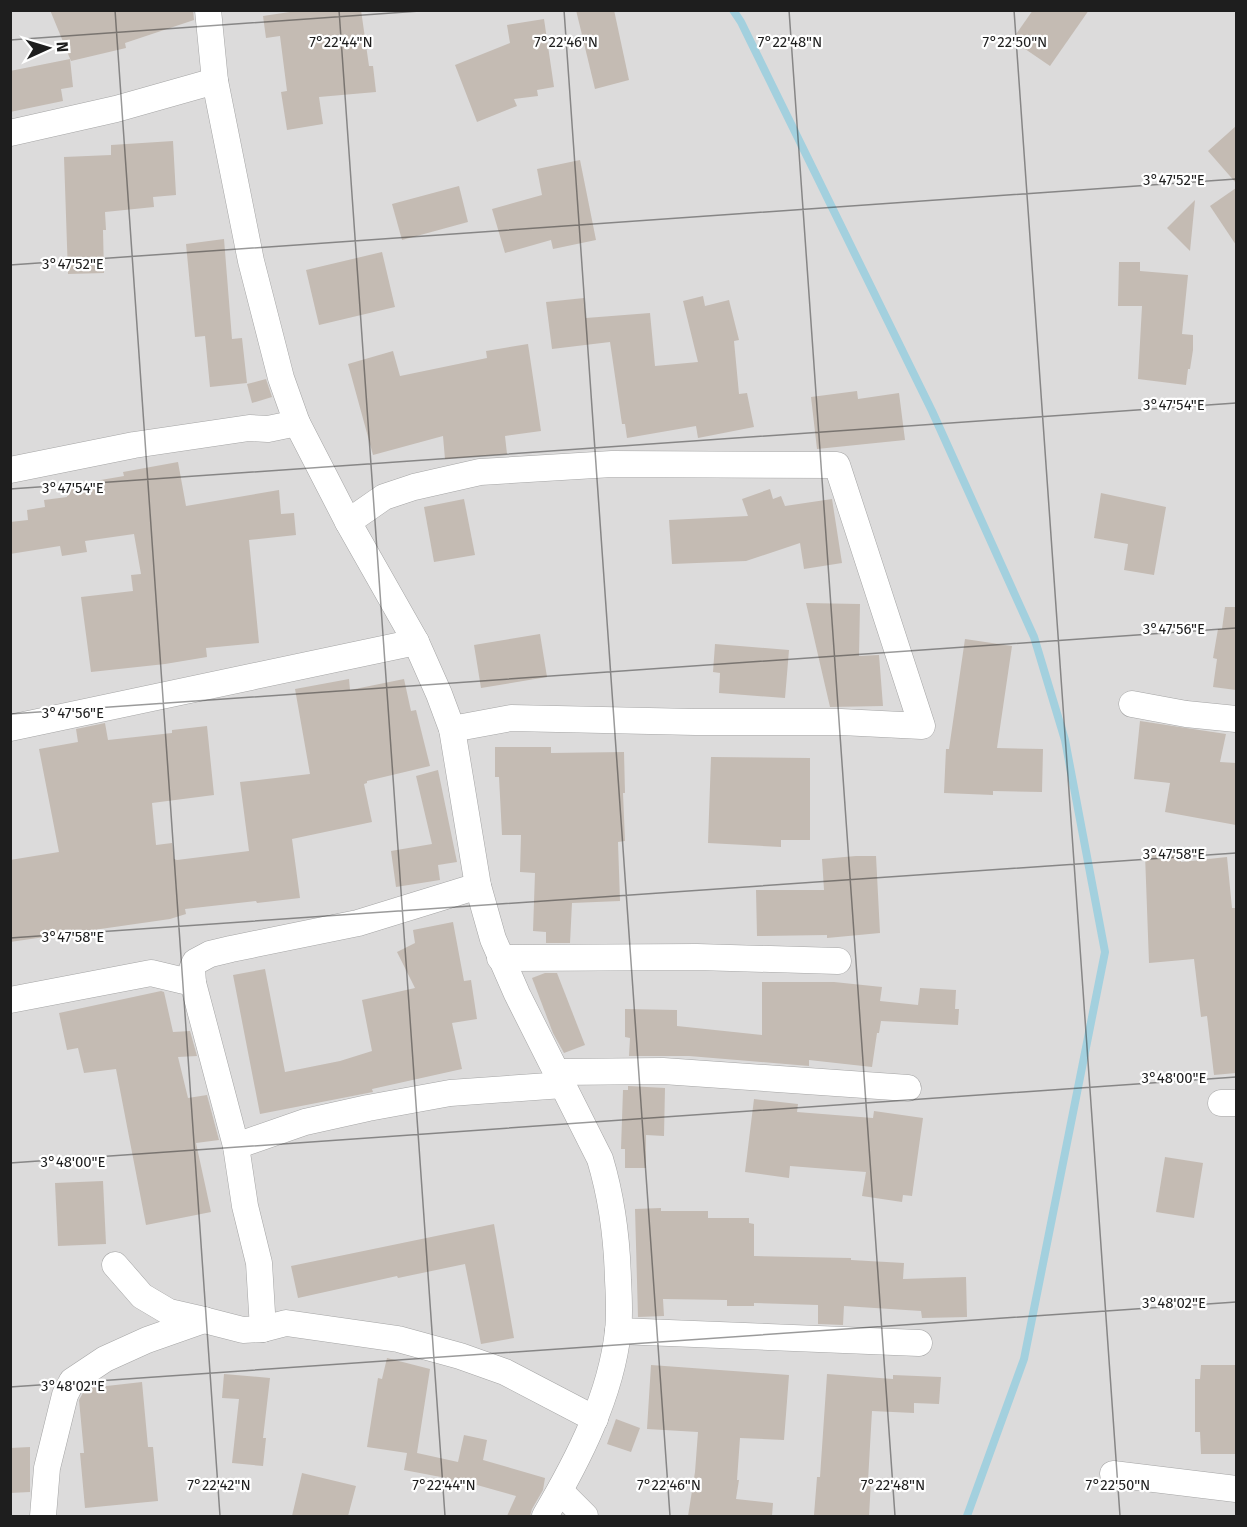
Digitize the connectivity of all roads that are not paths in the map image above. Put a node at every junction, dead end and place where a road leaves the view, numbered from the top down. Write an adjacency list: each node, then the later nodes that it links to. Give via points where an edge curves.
1 (207, 10): 2 (street)
2 (215, 81): 3 (street); 4 (street, via 251,261 281,378)
3 (10, 133)
4 (297, 423): 5 (street, via 134,445); 6 (street)
5 (10, 470)
6 (348, 522): 7 (street); 11 (street, via 384,497 480,472 612,464 837,465 922,726 511,718)
7 (416, 642): 10 (street); 11 (street)
8 (1132, 704): 9 (street)
9 (1236, 719)
10 (10, 728)
11 (452, 729): 12 (street)
12 (478, 886): 13 (street); 15 (street, via 358,923 210,954 195,962)
13 (500, 958): 14 (street); 17 (street)
14 (838, 961)
15 (193, 983): 16 (street, via 151,973); 19 (street)
16 (10, 1000)
17 (560, 1078): 18 (street, via 663,1071); 19 (street, via 378,1106 305,1122); 23 (street, via 600,1159 608,1187 617,1238)
18 (908, 1088)
19 (236, 1146): 22 (street, via 259,1263)
20 (115, 1265): 21 (street, via 142,1296 169,1312)
21 (204, 1320): 22 (street, via 243,1330); 29 (street, via 105,1359 72,1381 65,1395 48,1468)
22 (263, 1329): 25 (street, via 286,1323 398,1339 505,1372)
23 (618, 1331): 24 (street); 25 (street)
24 (919, 1343)
25 (595, 1419): 28 (street)
26 (1113, 1474): 27 (street)
27 (1236, 1489)
28 (560, 1491): 30 (street); 31 (street)
29 (43, 1516)
30 (545, 1516)
31 (585, 1516)

